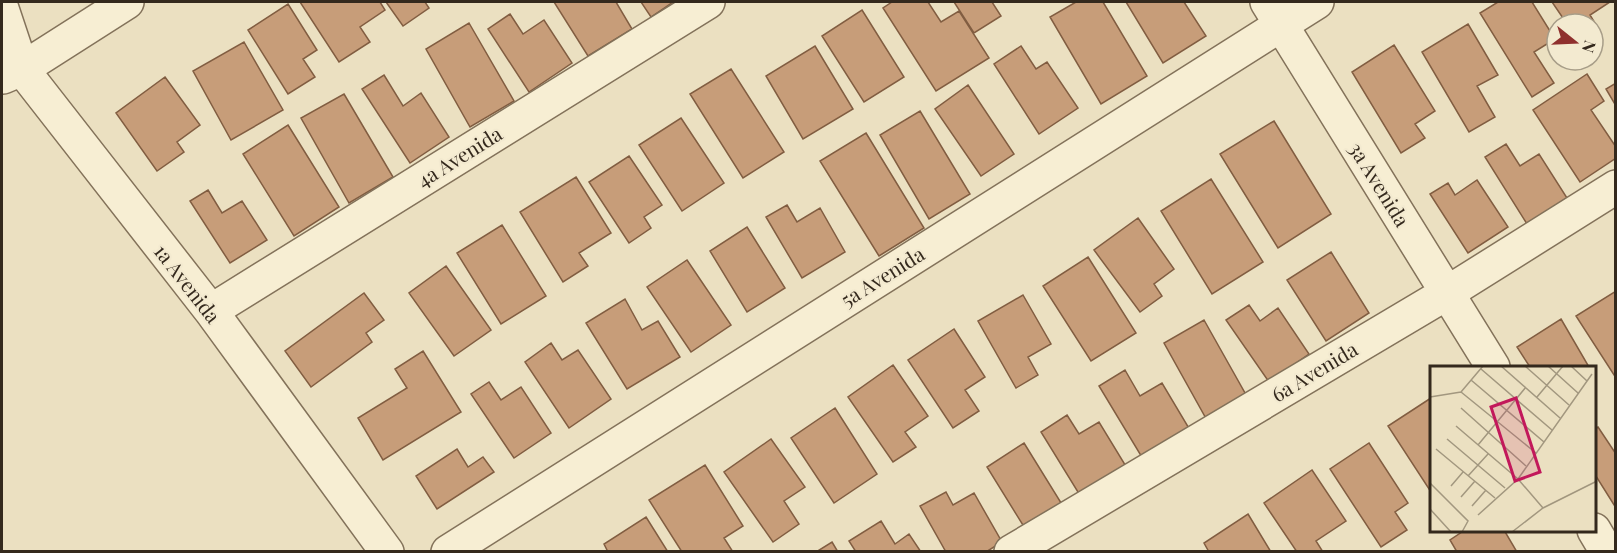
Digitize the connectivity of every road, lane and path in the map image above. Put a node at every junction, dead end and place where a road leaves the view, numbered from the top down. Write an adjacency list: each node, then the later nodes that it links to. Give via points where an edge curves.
1 (127, 2): 6 (street)
2 (708, 2): 9 (street, 4a Avenida)
3 (1317, 2): 5 (street, 5a Avenida)
4 (2, 9): 6 (street, 1a Avenida)
5 (1274, 13): 8 (street, 3a Avenida); 14 (street, 5a Avenida)
6 (12, 73): 9 (street, 1a Avenida)
7 (1616, 187): 8 (street, 6a Avenida)
8 (1447, 292): 10 (street, 3a Avenida); 15 (street, 6a Avenida)
9 (211, 311): 13 (street, 1a Avenida)
10 (1492, 366)
11 (1595, 532): 16 (street)
12 (1616, 547): 16 (street)
13 (387, 552)
14 (447, 552)
15 (1011, 552)
16 (1608, 552)

